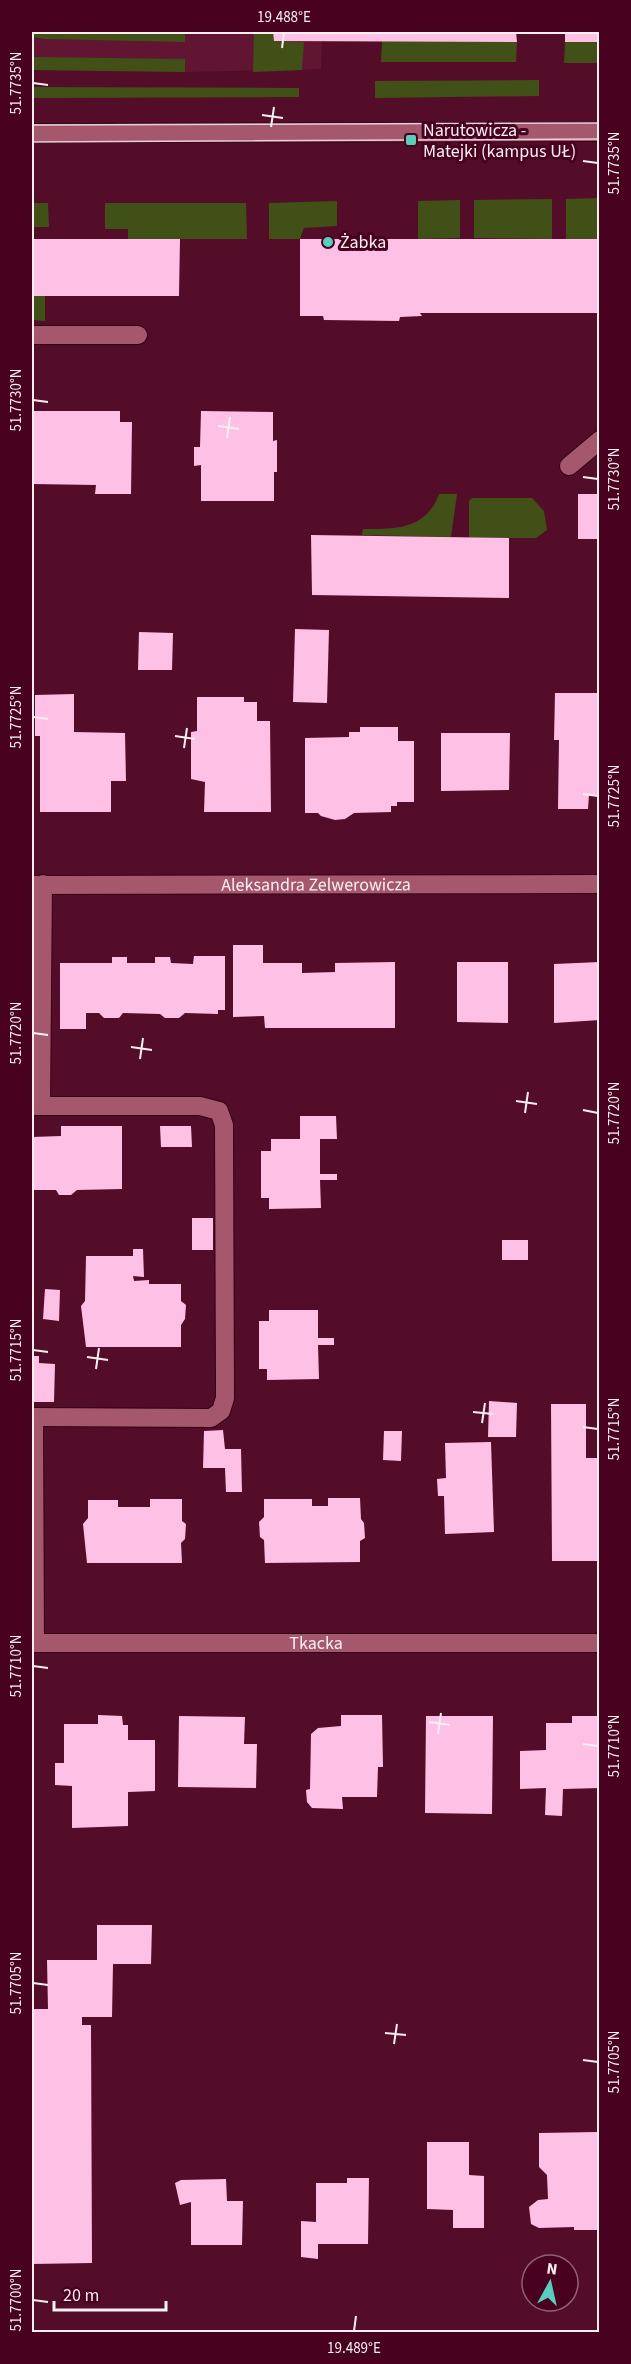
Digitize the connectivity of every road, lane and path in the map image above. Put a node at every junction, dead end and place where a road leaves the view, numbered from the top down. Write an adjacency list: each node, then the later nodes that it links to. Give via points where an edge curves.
1 (600, 132): 2 (street)
2 (32, 133)
3 (138, 335): 4 (street)
4 (32, 336)
5 (600, 440): 6 (street)
6 (569, 466)
7 (600, 884): 8 (street, Aleksandra Zelwerowicza)
8 (37, 885): 9 (street)
9 (36, 1106): 10 (street, via 200,1106 219,1111 224,1125 225,1398 221,1411 211,1418)
10 (33, 1417): 11 (street)
11 (33, 1643): 12 (street, Tkacka)
12 (600, 1643)

